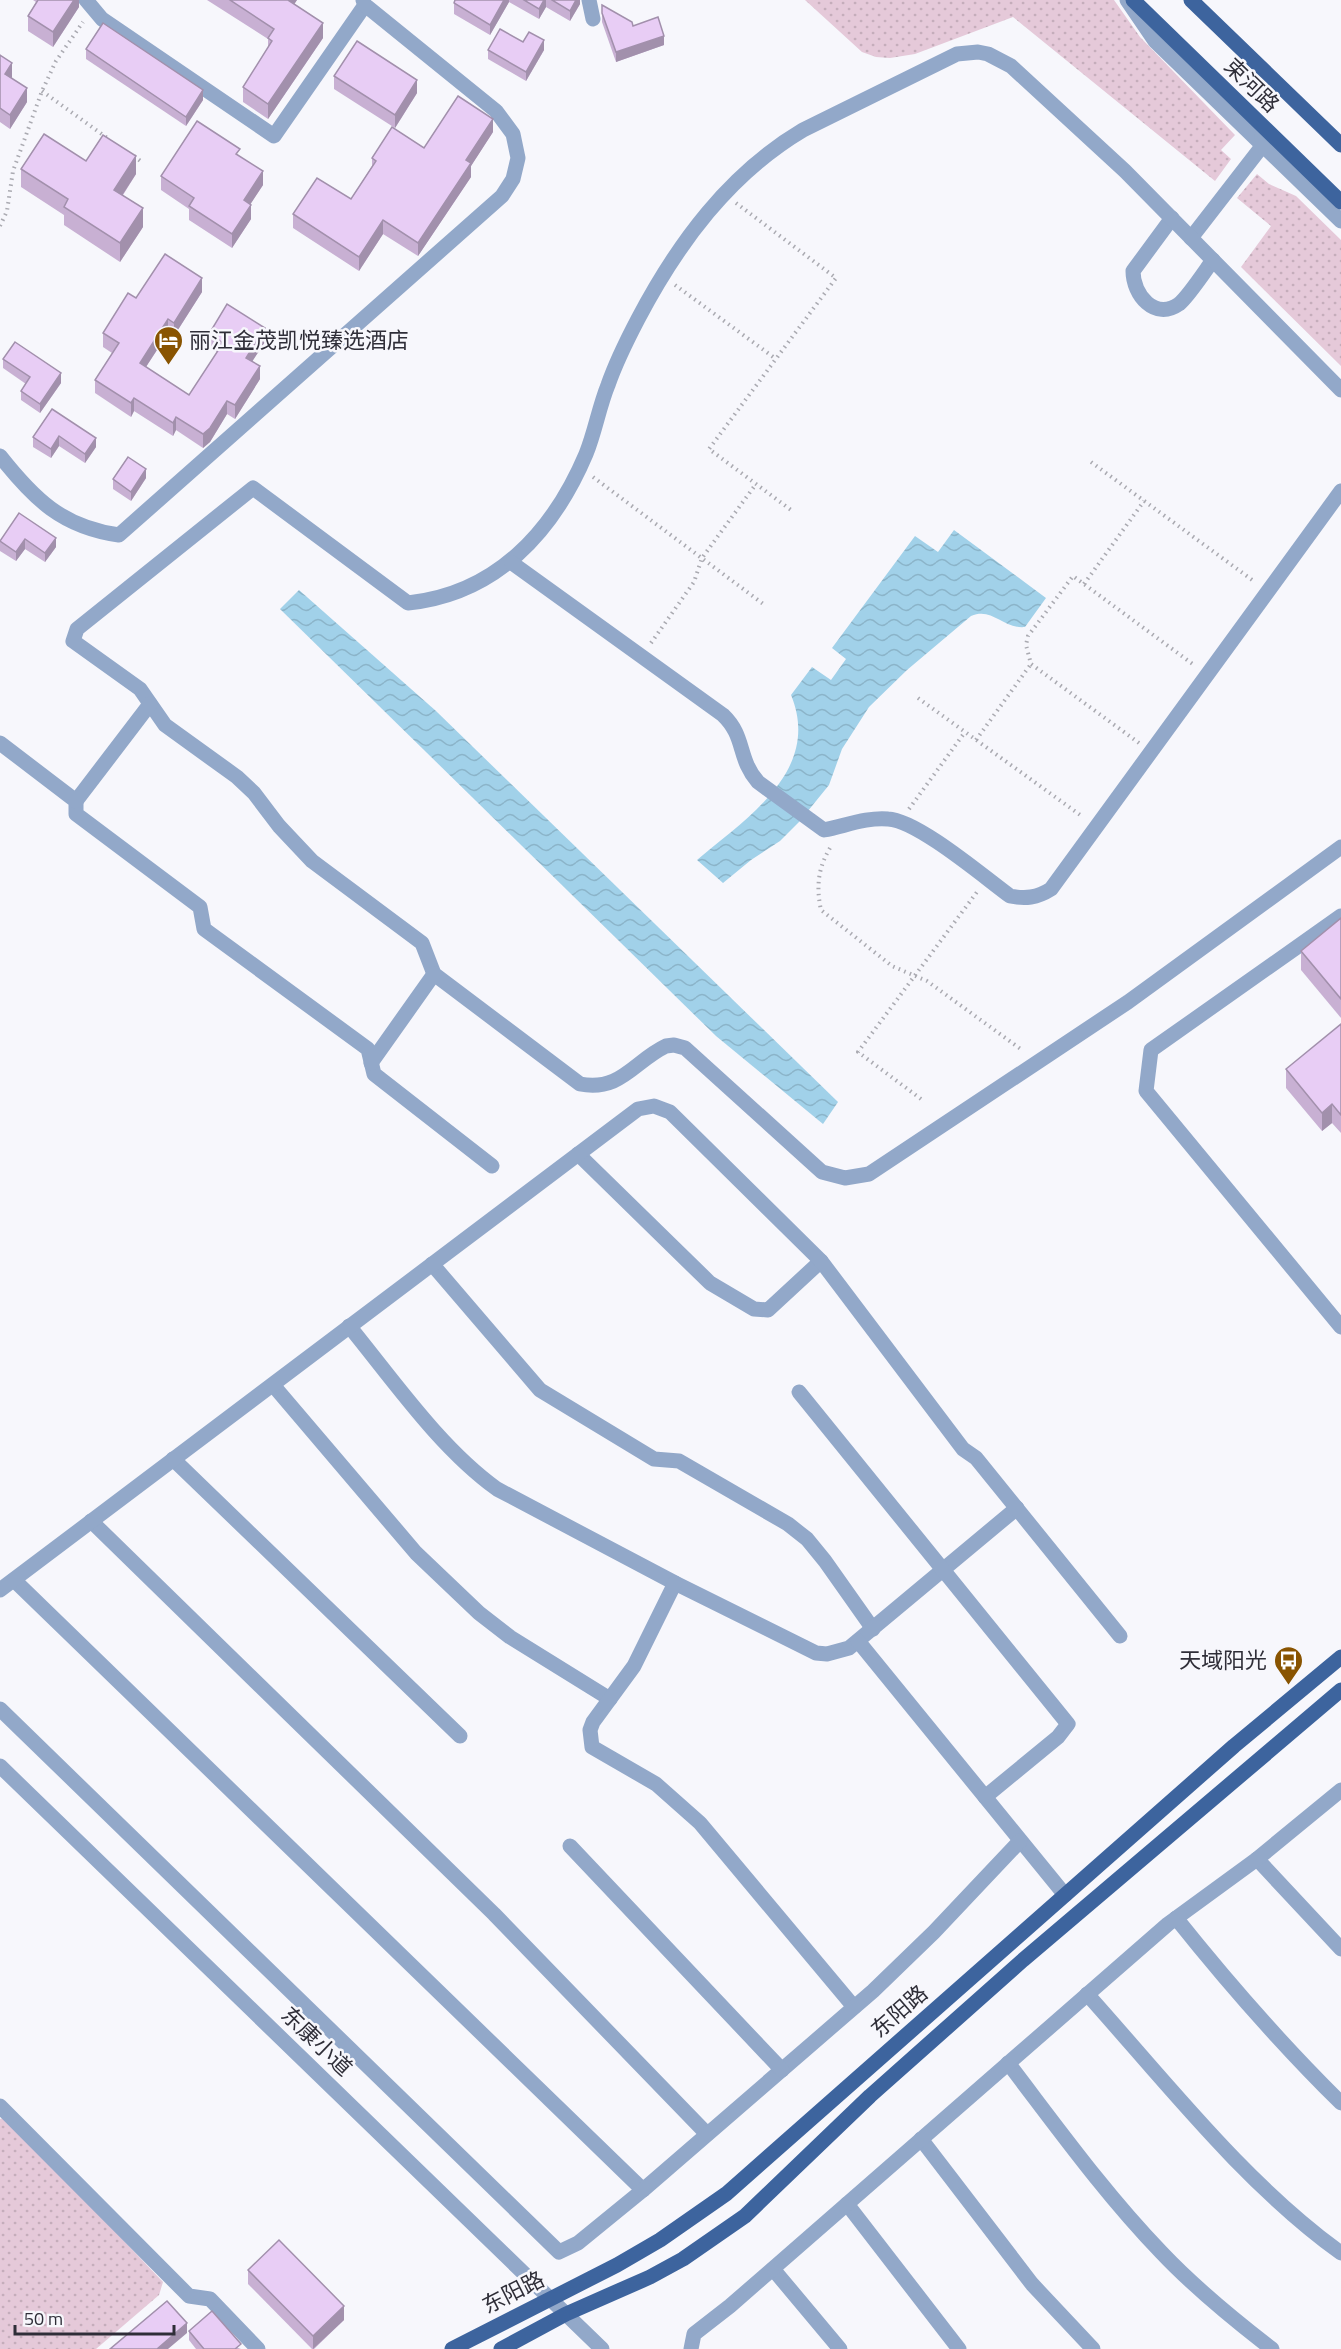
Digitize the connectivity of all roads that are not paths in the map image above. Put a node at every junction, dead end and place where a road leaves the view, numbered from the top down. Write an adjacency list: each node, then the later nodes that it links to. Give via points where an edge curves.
1 (589, 0): 7 (street)
2 (1127, 0): 10 (street, via 1155,41)
3 (1133, 0): 8 (main road, 束河路)
4 (1191, 0): 9 (main road, 束河路)
5 (364, 3): 6 (street, via 274,136 102,19); 17 (street, via 496,111 513,134 518,158 513,179 502,196 119,535 88,529 58,515 31,493)
6 (90, 5)
7 (593, 19)
8 (1261, 124): 10 (street); 11 (main road, 束河路)
9 (1341, 145)
10 (1263, 146): 13 (street); 14 (street)
11 (1341, 202)
12 (1172, 218): 14 (street); 15 (street, via 1133,271 1135,288 1144,301 1161,308 1179,304); 19 (street, via 1011,66 978,51 957,54 803,130 757,161 723,194 681,248 619,360 580,467 558,507)
13 (1341, 221)
14 (1191, 238): 15 (street)
15 (1213, 260): 16 (street)
16 (1341, 390)
17 (0, 456)
18 (1341, 491): 19 (street, via 1051,889 1028,898 1010,896 920,830 901,821 878,819 824,830 758,782 744,762 741,744 730,722)
19 (512, 562): 20 (street, via 464,591 408,603 253,488 77,629 73,641 140,689)
20 (150, 704): 22 (street); 25 (street, via 165,725 254,793 312,861 422,944)
21 (0, 743): 22 (street)
22 (76, 801): 26 (street, via 76,814 200,907 204,929 368,1049)
23 (1341, 847): 25 (street, via 1128,1002 869,1174 857,1177 822,1172 685,1047 666,1046 612,1083 580,1084)
24 (1341, 916): 32 (street, via 1151,1050 1146,1091)
25 (434, 974): 26 (street)
26 (371, 1063): 28 (street, via 374,1074)
27 (578, 1154): 29 (street, via 638,1109 662,1107); 29 (street, via 710,1283 754,1309 768,1310); 30 (street)
28 (492, 1166)
29 (821, 1261): 36 (street, via 963,1449 976,1458)
30 (432, 1264): 31 (street); 42 (street, via 540,1390 654,1459 679,1461 788,1524 825,1561)
31 (350, 1326): 33 (street); 40 (street, via 451,1450 480,1477)
32 (1341, 1327)
33 (273, 1385): 35 (street); 47 (street, via 416,1553 478,1613)
34 (799, 1392): 38 (street)
35 (173, 1460): 37 (street); 49 (street)
36 (1017, 1508): 38 (street); 43 (street)
37 (91, 1521): 39 (street); 65 (street, via 494,1914)
38 (944, 1570): 42 (street); 52 (street, via 1068,1724 1058,1737)
39 (14, 1580): 41 (street); 67 (street)
40 (675, 1583): 44 (street, via 816,1653 839,1652); 47 (street, via 634,1666)
41 (0, 1590)
42 (873, 1629): 44 (street)
43 (1120, 1636)
44 (858, 1641): 52 (street)
45 (1341, 1657): 56 (main road, 东阳路)
46 (1341, 1689): 72 (main road, 东阳路, via 963,2013 745,2216 650,2277)
47 (610, 1699): 60 (street, via 590,1730 592,1747 656,1784 700,1823)
48 (0, 1709): 67 (street, via 559,2252 578,2243)
49 (460, 1736)
50 (0, 1766): 71 (street, 东康小道)
51 (1341, 1790): 55 (street)
52 (985, 1797): 53 (street)
53 (1020, 1841): 56 (street); 60 (street, via 904,1962)
54 (570, 1846): 62 (street)
55 (1257, 1859): 57 (street); 58 (street)
56 (1065, 1895): 71 (main road, 东阳路, via 726,2194 660,2240)
57 (1176, 1918): 59 (street); 63 (street, via 1226,1980)
58 (1341, 1949)
59 (1087, 1994): 61 (street); 69 (street, via 1232,2155 1306,2228)
60 (854, 2007): 62 (street)
61 (1008, 2063): 66 (street); 81 (street, via 1161,2252)
62 (782, 2070): 65 (street)
63 (1341, 2103)
64 (0, 2106): 73 (street, via 189,2296 210,2299)
65 (707, 2134): 67 (street)
66 (921, 2139): 68 (street); 80 (street, via 1032,2284)
67 (643, 2190)
68 (847, 2204): 70 (street); 79 (street)
69 (1341, 2253)
70 (773, 2269): 77 (street, via 694,2334); 78 (street)
71 (550, 2298): 72 (street, 东康小道); 74 (main road, 东阳路)
72 (566, 2314): 75 (main road, 东阳路); 76 (street, 东康小道)
73 (258, 2349)
74 (452, 2349)
75 (501, 2349)
76 (602, 2349)
77 (691, 2349)
78 (840, 2349)
79 (959, 2349)
80 (1093, 2349)
81 (1272, 2349)

